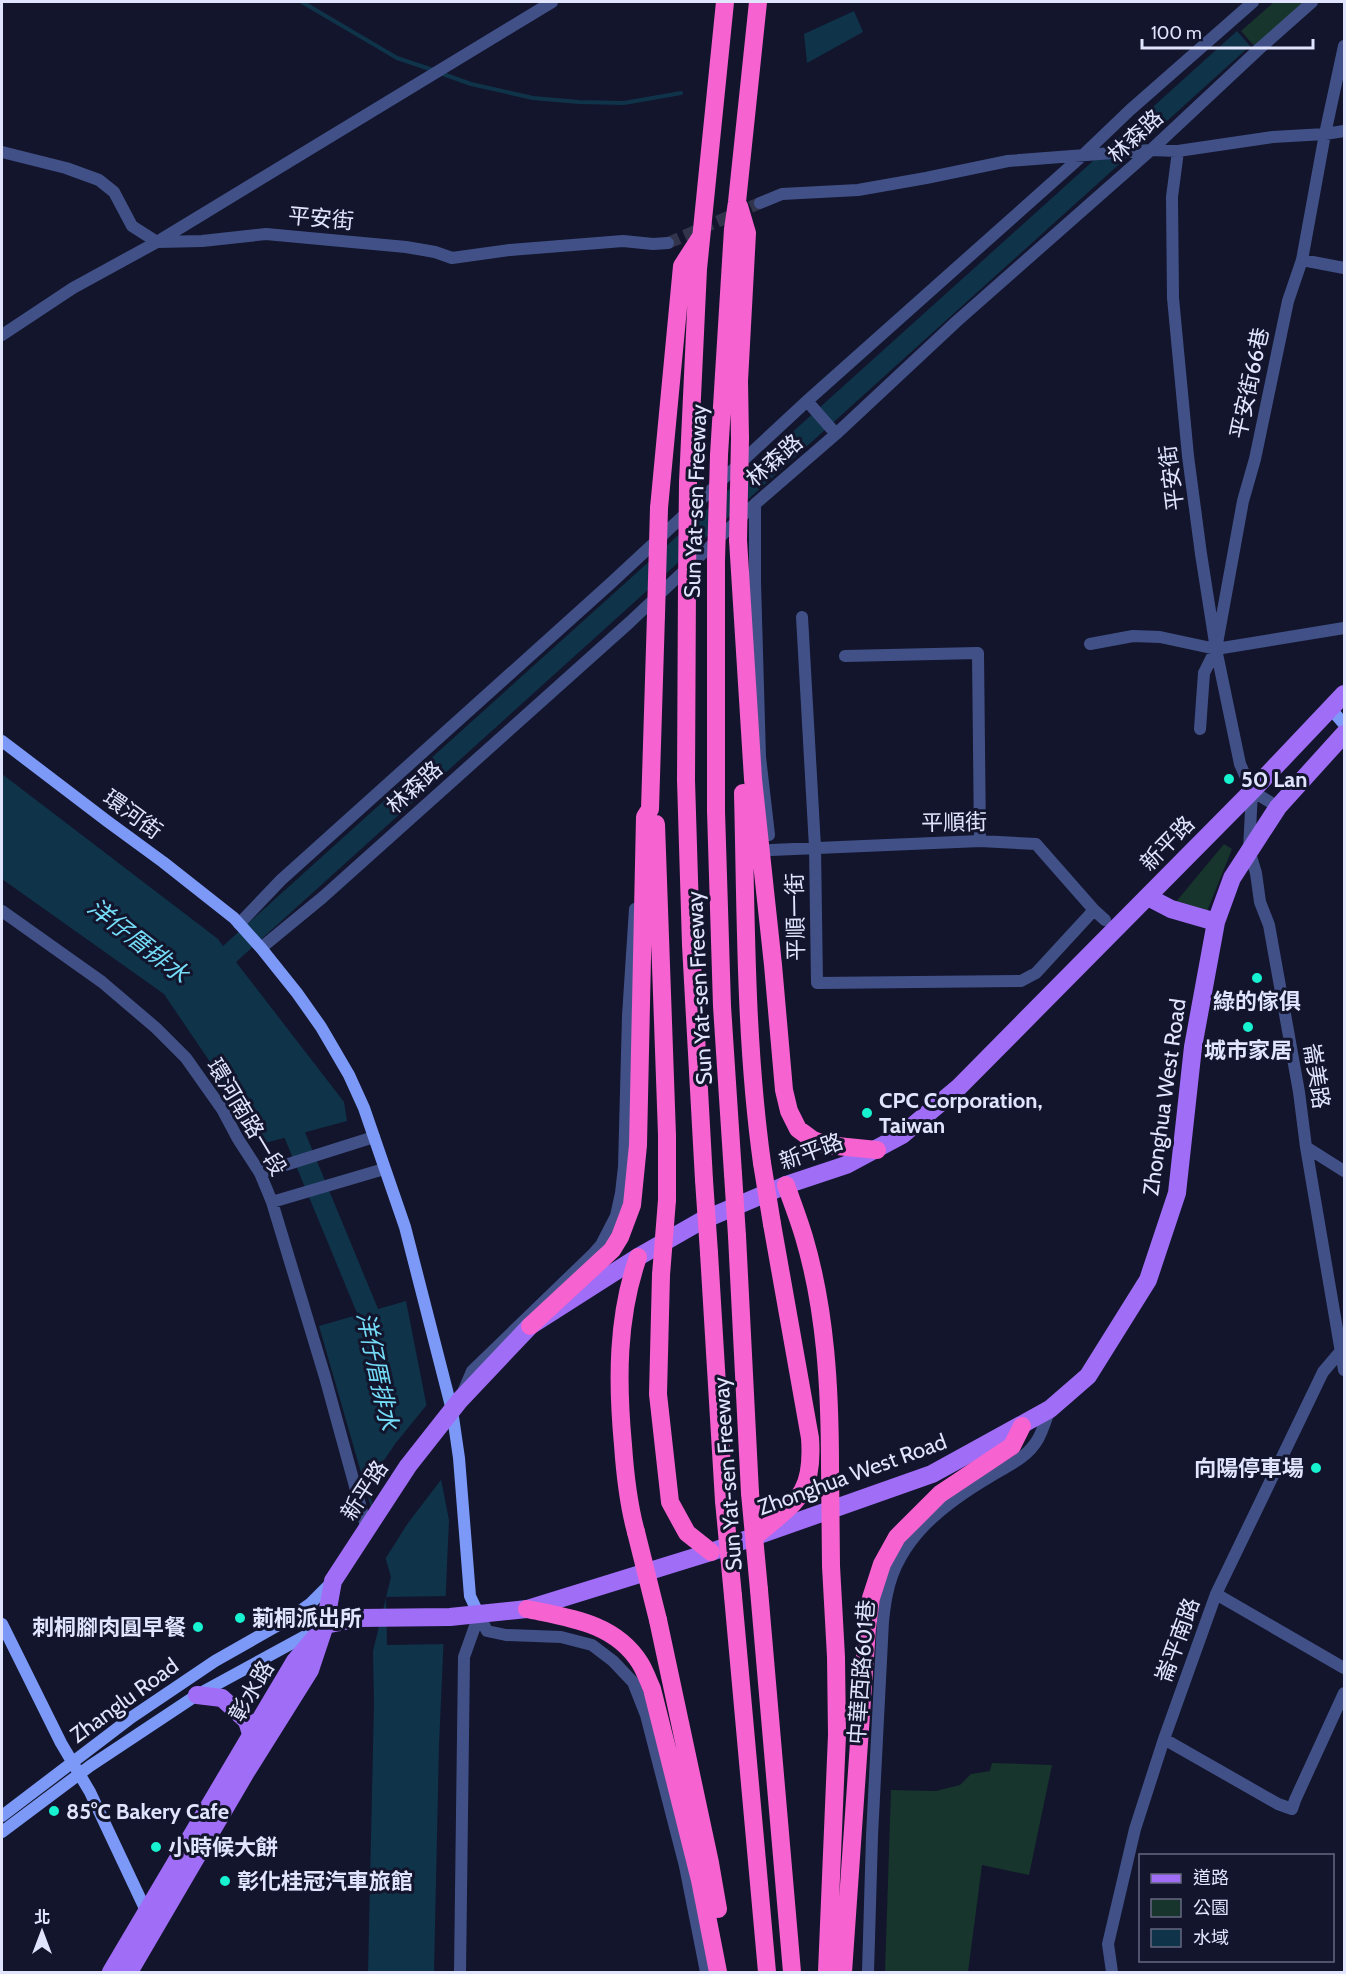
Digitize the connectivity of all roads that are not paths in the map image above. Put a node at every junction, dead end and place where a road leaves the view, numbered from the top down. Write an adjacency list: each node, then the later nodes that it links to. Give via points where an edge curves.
1 (552, 2): 16 (street)
2 (725, 2): 15 (highway, Sun Yat-sen Freeway)
3 (758, 2): 13 (highway, Sun Yat-sen Freeway)
4 (1254, 2): 12 (street, 林森路)
5 (1312, 2): 9 (street, 林森路)
6 (1344, 46): 8 (street, 平安街66巷)
7 (1344, 131): 8 (street)
8 (1325, 134): 10 (street, via 1272,137); 18 (street, 平安街66巷)
9 (1151, 150): 10 (street); 12 (street); 22 (street, 林森路)
10 (1178, 151): 28 (street, 平安街, via 1172,197 1173,298 1188,456)
11 (2, 152): 16 (street, via 99,180 114,192 132,226)
12 (1084, 155): 14 (street, via 1008,161 858,190 782,194); 21 (street, 林森路)
13 (737, 202): 26 (highway, bridge, via 747,233 739,381 738,540); 93 (highway, Sun Yat-sen Freeway, bridge, via 719,455 716,561 722,1006 750,1493)
14 (760, 203)
15 (701, 237): 38 (highway, bridge, via 682,266 659,508); 92 (highway, Sun Yat-sen Freeway, bridge, via 688,482 687,816 691,945 724,1501)
16 (157, 242): 17 (street, 平安街, via 266,234 406,247 452,258 623,241); 20 (street, via 73,288)
17 (668, 243)
18 (1302, 260): 19 (street); 28 (street, 平安街66巷, via 1288,301 1243,501)
19 (1344, 268)
20 (2, 335)
21 (810, 404): 22 (street); 50 (street, 林森路, via 281,880)
22 (834, 432): 23 (street, 林森路)
23 (755, 504): 39 (street, via 760,757); 51 (street, 林森路, via 630,622)
24 (802, 617): 42 (street, 平順一街)
25 (1344, 628): 28 (street)
26 (743, 640): 54 (highway, via 753,779 789,1111 798,1128 813,1140); 68 (highway, bridge, via 738,653 752,1089 812,1463 796,1502)
27 (1090, 644): 28 (street, via 1133,636 1160,637)
28 (1216, 649): 33 (street, 平安街66巷, via 1204,674); 36 (street, 平安街, via 1240,764)
29 (845, 656): 40 (street, via 978,653)
30 (1344, 694): 31 (main road)
31 (1330, 708): 32 (main road); 36 (main road, 新平路)
32 (1344, 724)
33 (1200, 729)
34 (1344, 734): 37 (main road, Zhonghua West Road)
35 (2, 741): 50 (main road, 環河街)
36 (1252, 791): 37 (street); 44 (street, 崙美路); 45 (main road, 新平路)
37 (1278, 807): 44 (main road, Zhonghua West Road)
38 (651, 809): 61 (highway, via 645,817 638,1145 632,1205 612,1250); 69 (highway, bridge, via 656,817 667,1135 658,1394 670,1502 687,1533)
39 (769, 835)
40 (980, 841): 42 (street, 平順街); 46 (street, 平順街, via 1036,844)
41 (637, 842): 64 (street, via 624,1167 616,1216 594,1253 472,1371)
42 (815, 847): 43 (street, 平順街); 46 (street, 平順一街, via 817,982 1021,981 1036,973)
43 (771, 850)
44 (1249, 850): 49 (main road, Zhonghua West Road, via 1232,878); 53 (street, 崙美路, via 1269,925)
45 (1148, 897): 49 (main road, via 1171,909); 54 (main road, 新平路, via 958,1088 902,1135)
46 (1094, 910): 48 (street, 平順街)
47 (2, 911): 57 (street, 環河南路一段, via 102,982 186,1058 222,1108)
48 (1106, 920)
49 (1216, 921): 65 (main road, Zhonghua West Road, via 1193,1047 1177,1193 1148,1280 1088,1376)
50 (239, 924): 51 (main road, 環河街)
51 (261, 948): 52 (main road, 環河街, via 321,1027 349,1075)
52 (374, 1137): 55 (main road, 環河街); 57 (street)
53 (1306, 1147): 56 (street); 62 (street, 崙美路)
54 (876, 1150): 58 (main road, 新平路, via 846,1165)
55 (384, 1169): 59 (street); 64 (main road, 環河街, via 408,1235)
56 (1344, 1171)
57 (260, 1173): 59 (street, 環河南路一段)
58 (786, 1185): 60 (main road, 新平路, via 701,1221); 94 (highway, bridge, via 819,1302 830,1412 837,1736)
59 (272, 1202): 67 (street, 環河南路一段)
60 (638, 1257): 61 (main road, 新平路); 91 (highway, bridge, via 628,1285 620,1366 620,1410 630,1510 658,1620)
61 (530, 1326): 64 (main road, 新平路)
62 (1342, 1348): 63 (street, 崙美路); 71 (street, 崙平南路, via 1323,1372)
63 (1344, 1370)
64 (456, 1405): 67 (main road, 新平路, via 408,1466); 73 (main road, 環河街, via 470,1596)
65 (1050, 1409): 66 (main road, Zhonghua West Road); 96 (street, 中華西路601巷, via 1037,1441 1020,1460 953,1499 929,1519 894,1571 883,1621)
66 (1022, 1426): 68 (main road, Zhonghua West Road, via 932,1474); 95 (highway, via 1012,1446 940,1494 897,1537 882,1564 871,1598)
67 (367, 1530): 70 (main road, 新平路)
68 (758, 1534): 69 (main road, Zhonghua West Road)
69 (711, 1552): 72 (main road, Zhonghua West Road)
70 (333, 1581): 75 (main road, 新平路); 81 (main road, Zhanglu Road, via 289,1619 215,1661)
71 (1216, 1594): 76 (street); 80 (street, 崙平南路)
72 (527, 1609): 73 (main road, Zhonghua West Road); 90 (highway, via 603,1628 622,1640 641,1664 652,1689 700,1881)
73 (479, 1615): 75 (main road, Zhonghua West Road, via 366,1618); 88 (street, via 464,1657); 89 (street, via 487,1631 561,1637 592,1645 633,1682 646,1715 685,1866)
74 (2, 1624): 81 (main road)
75 (325, 1625): 78 (main road, Zhanglu Road); 79 (main road, 彰水路, via 295,1661); 85 (main road, 彰水路, via 310,1670)
76 (1344, 1668)
77 (1344, 1693): 80 (street, via 1292,1809)
78 (197, 1695): 79 (main road, via 222,1698 247,1721); 82 (main road, Zhanglu Road)
79 (252, 1737): 85 (main road, 彰水路)
80 (1164, 1739): 97 (street, 崙平南路, via 1135,1829 1108,1944)
81 (73, 1763): 82 (main road); 83 (main road, Zhanglu Road)
82 (79, 1775): 84 (main road, Zhanglu Road); 85 (main road)
83 (2, 1816)
84 (2, 1832)
85 (151, 1919): 86 (main road, 彰水路); 87 (main road, 彰水路)
86 (111, 1972)
87 (129, 1972)
88 (460, 1972)
89 (706, 1972)
90 (718, 1972)
91 (729, 1972)
92 (767, 1972)
93 (792, 1972)
94 (827, 1972)
95 (843, 1972)
96 (868, 1972)
97 (1112, 1972)

